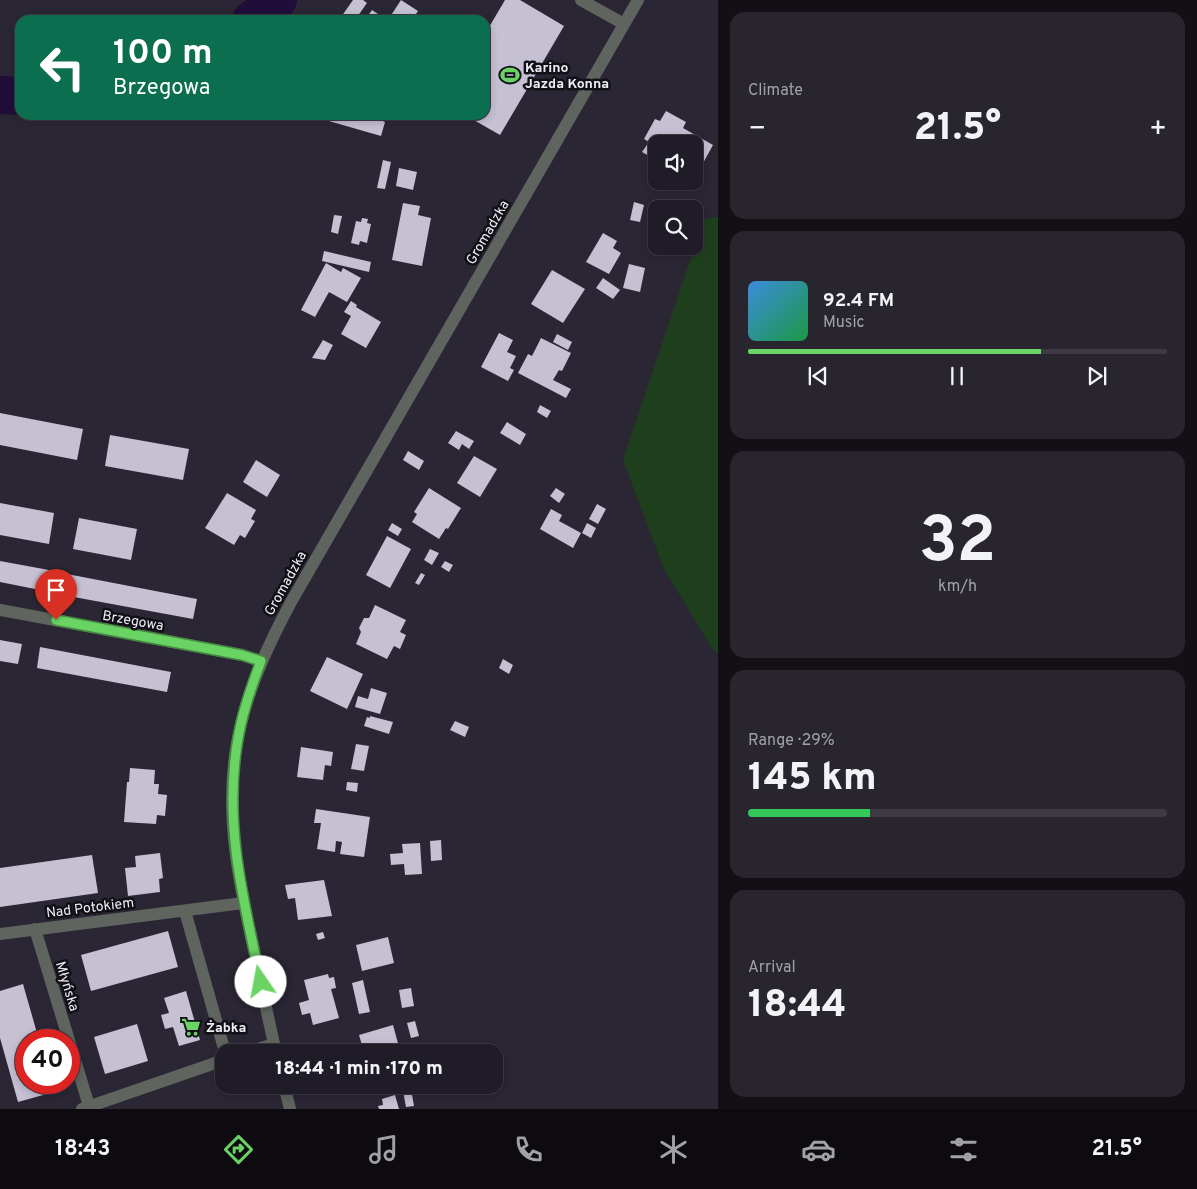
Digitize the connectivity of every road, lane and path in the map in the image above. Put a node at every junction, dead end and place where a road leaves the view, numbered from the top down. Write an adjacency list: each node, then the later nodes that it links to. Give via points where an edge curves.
1 (581, 0): 3 (street)
2 (638, 0): 3 (street, Gromadzka)
3 (624, 24): 5 (street, Gromadzka, via 290,602)
4 (0, 610): 5 (street, Brzegowa)
5 (261, 661): 6 (street, Gromadzka, via 240,728 234,771 233,844)
6 (243, 903): 7 (street, Nad Potokiem); 11 (street, Gromadzka)
7 (185, 911): 8 (street, Nad Potokiem); 10 (street)
8 (35, 929): 9 (street, Nad Potokiem); 14 (street, Młyńska)
9 (0, 934)
10 (223, 1044)
11 (274, 1044)
12 (215, 1063): 14 (street)
13 (286, 1094): 15 (street)
14 (87, 1108)
15 (290, 1109)

